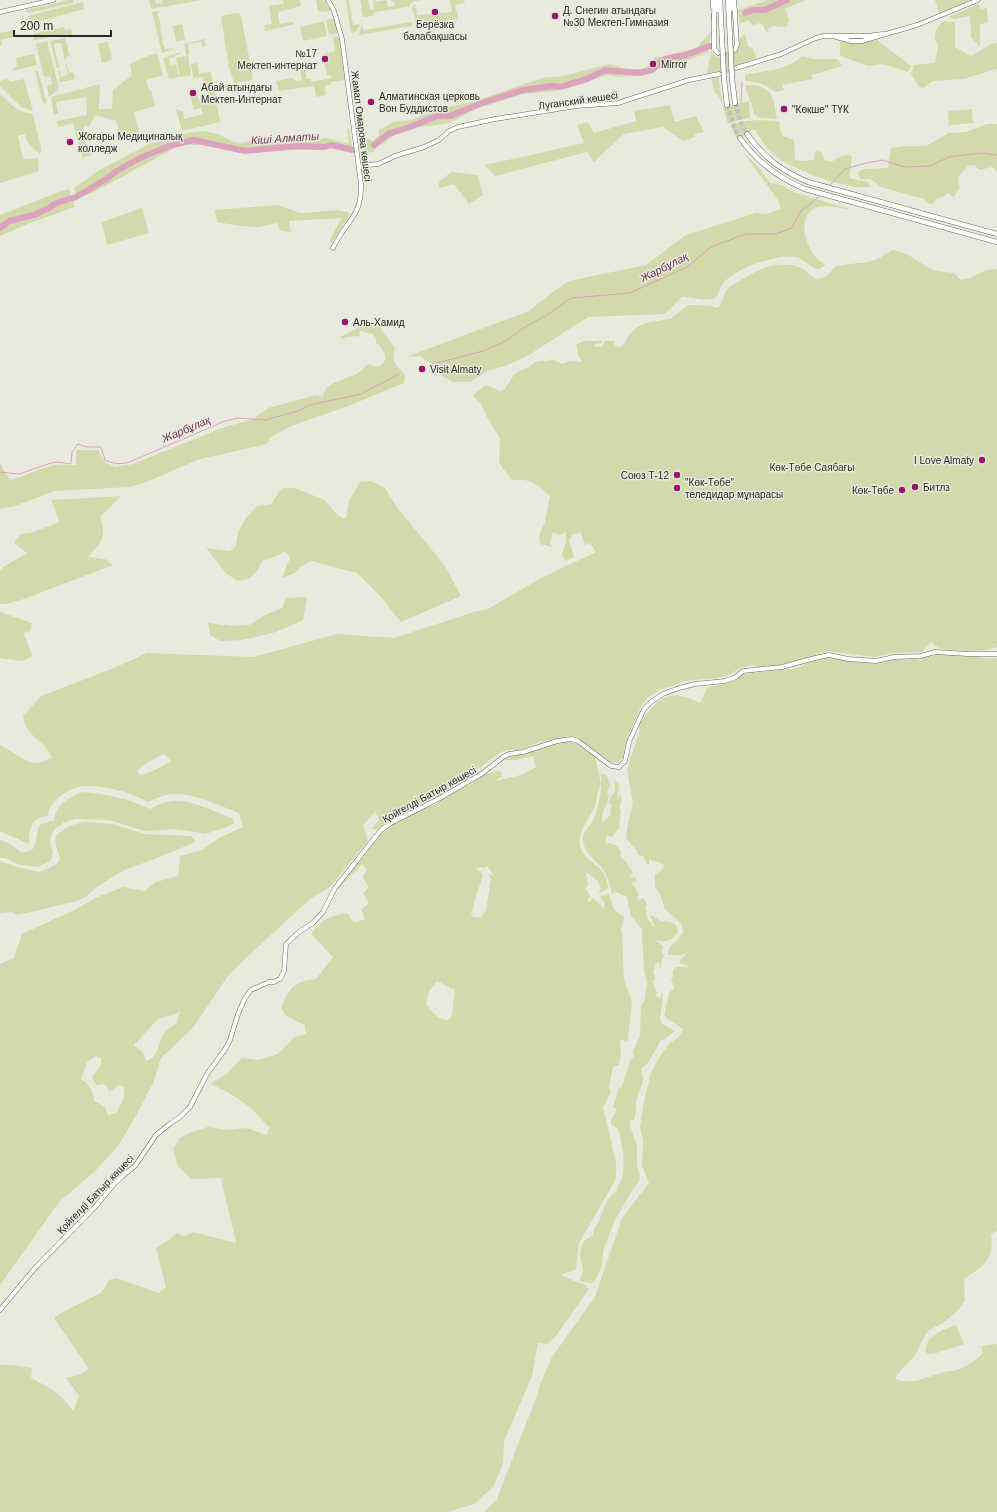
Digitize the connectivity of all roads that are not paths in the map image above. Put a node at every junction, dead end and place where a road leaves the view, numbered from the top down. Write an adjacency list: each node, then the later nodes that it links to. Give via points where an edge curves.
1 (53, 0): 8 (street)
2 (328, 0): 21 (street, Жамал Омарова көшесі, via 342,39)
3 (715, 0): 10 (main road); 11 (main road)
4 (720, 0): 11 (main road)
5 (728, 0): 12 (main road)
6 (733, 0): 9 (main road); 12 (main road)
7 (978, 0): 15 (street, via 917,25 862,41 855,42 833,36 816,38 781,54)
8 (0, 12)
9 (735, 12): 13 (street)
10 (714, 18): 14 (street, via 714,49)
11 (721, 25): 18 (main road, bridge)
12 (729, 25): 17 (main road, bridge)
13 (735, 50)
14 (718, 53)
15 (736, 68)
16 (719, 74): 21 (street, Луганский көшесі, via 688,80 618,103 577,106 458,127 424,147 378,164)
17 (735, 103)
18 (727, 105)
19 (747, 134): 22 (main road, via 765,156 789,173 819,186)
20 (740, 138): 23 (main road, via 760,162 785,180 805,189)
21 (359, 166): 24 (street, Жамал Омарова көшесі, via 362,184 360,205)
22 (997, 234)
23 (997, 242)
24 (334, 248)
25 (997, 654): 26 (street, Қойгелді Батыр көшесі, via 935,652 876,661 829,655 782,667 744,671 736,677 719,682 683,687 663,694 644,709 629,742 625,761 619,767 603,762 575,740 562,739 524,752 509,754 477,777 391,823 381,830 335,888 323,912 286,944 284,971 280,980 260,985 251,990 245,998 230,1040 190,1107 156,1135 135,1166 115,1183 35,1268)
26 (0, 1310)

